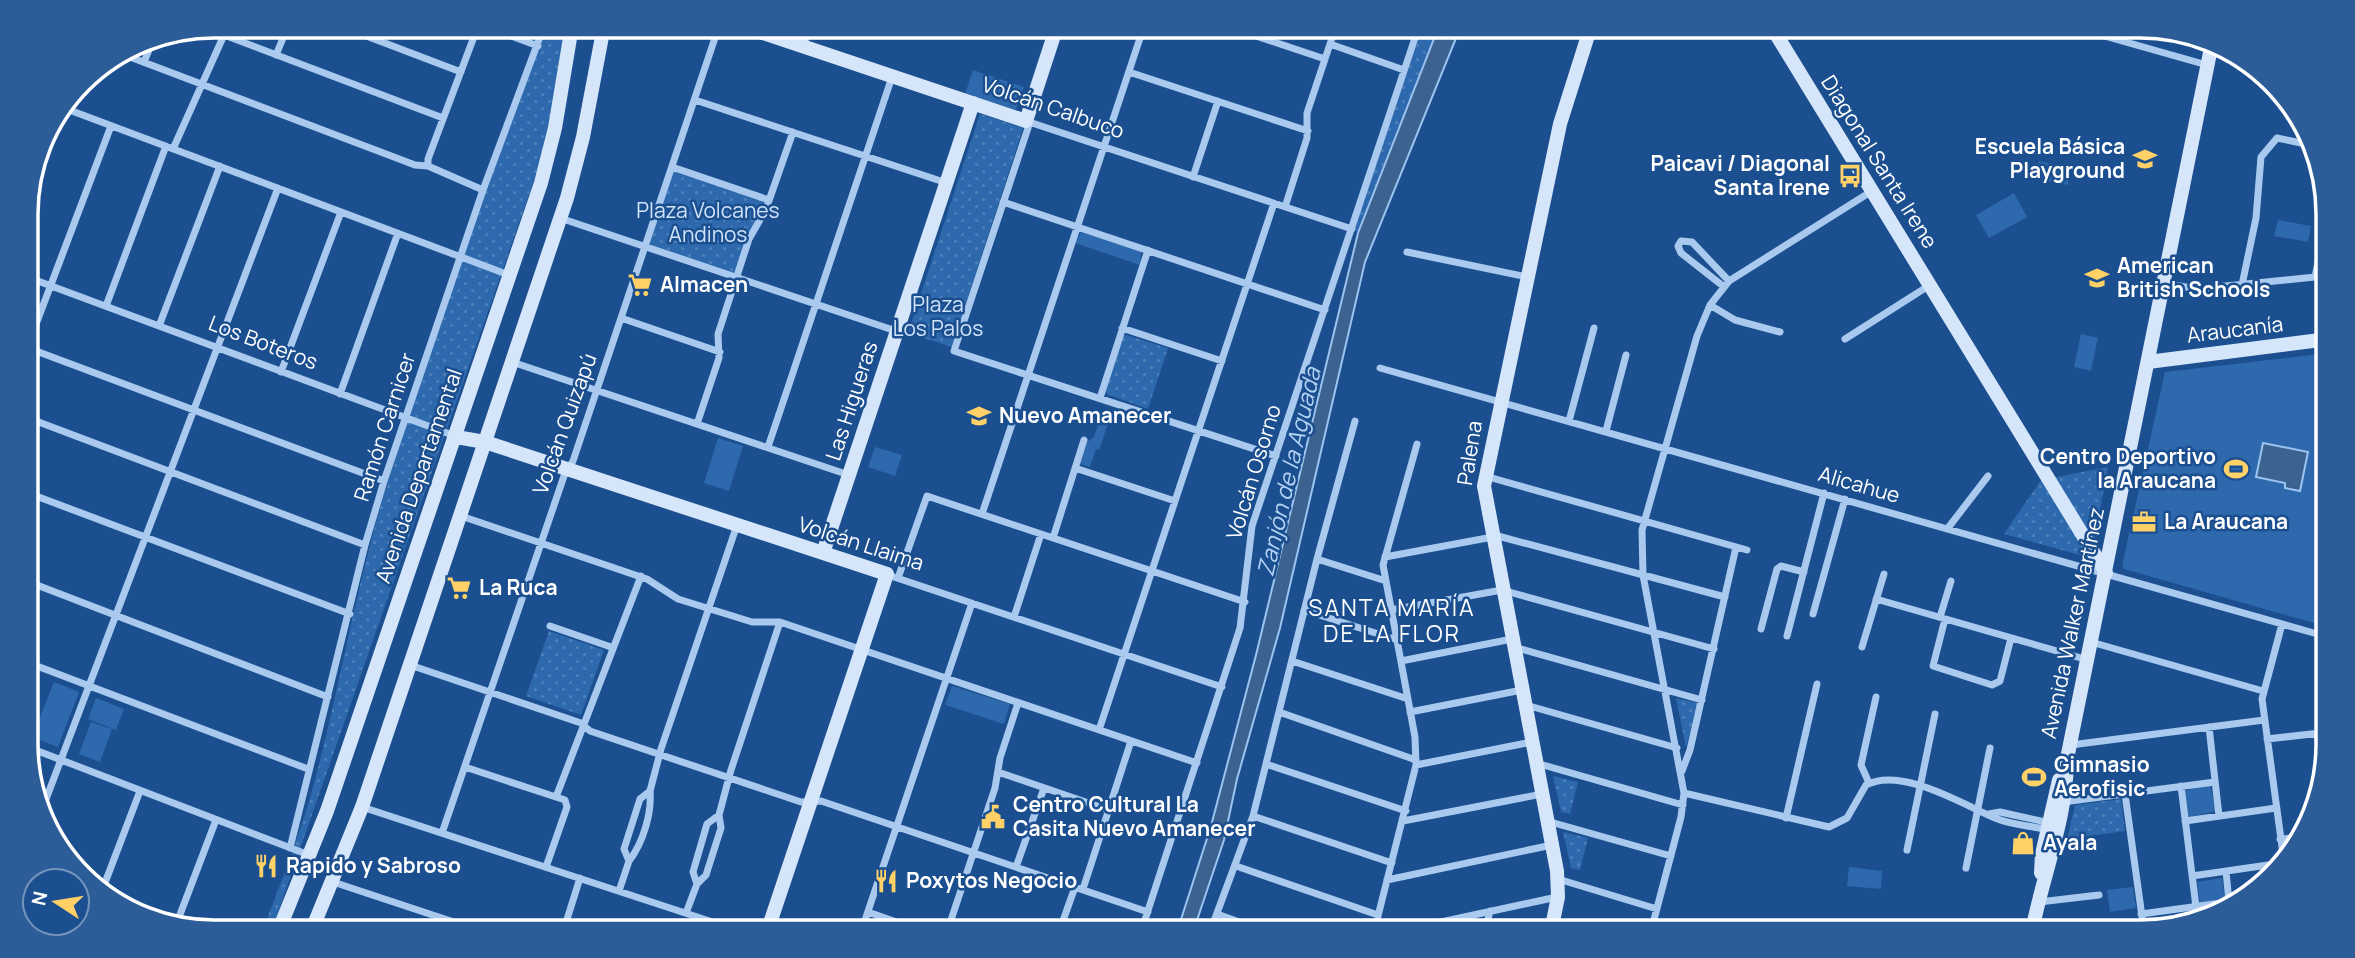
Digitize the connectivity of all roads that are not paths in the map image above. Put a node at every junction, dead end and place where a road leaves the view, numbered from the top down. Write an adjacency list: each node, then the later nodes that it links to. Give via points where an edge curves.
1 (1263, 38): 28 (street)
2 (1332, 38): 21 (street)
3 (1415, 38): 31 (street, Volcán Osorno)
4 (1587, 38): 73 (street, Palena, via 1560,124)
5 (1778, 38): 56 (street, Diagonal Santa Irene)
6 (2112, 38): 30 (street)
7 (222, 39): 35 (street)
8 (234, 39): 26 (street)
9 (283, 39): 26 (street)
10 (374, 39): 32 (street)
11 (473, 39): 32 (street)
12 (519, 39): 22 (street)
13 (540, 39): 22 (street, Ramón Carnicer)
14 (570, 39): 71 (street, Avenida Departamental, via 550,150)
15 (602, 39): 62 (street, via 583,137)
16 (715, 39): 36 (street, Volcán Quizapú)
17 (779, 39): 23 (street, Volcán Calbuco)
18 (806, 39): 23 (street)
19 (1053, 39): 41 (street)
20 (1140, 39): 33 (street)
21 (1330, 44): 28 (street); 31 (street)
22 (538, 46): 55 (street, Ramón Carnicer)
23 (803, 47): 34 (street, Volcán Calbuco)
24 (149, 51): 29 (street)
25 (2210, 53): 30 (street, Avenida Walker Martínez)
26 (276, 55): 40 (street)
27 (134, 58): 29 (street)
28 (1325, 59): 43 (street, via 1307,116)
29 (145, 62): 35 (street)
30 (2207, 65): 76 (street, Avenida Walker Martínez)
31 (1404, 70): 64 (street, Volcán Osorno)
32 (461, 72): 40 (street)
33 (1129, 72): 37 (street); 46 (street)
34 (892, 76): 38 (street, Volcán Calbuco); 48 (street)
35 (203, 85): 47 (street); 50 (street)
36 (695, 100): 44 (street); 51 (street, Volcán Quizapú)
37 (1218, 101): 43 (street); 52 (street)
38 (973, 103): 41 (street, Volcán Calbuco); 53 (street, Las Higueras)
39 (72, 111): 42 (street)
40 (443, 118): 50 (street)
41 (1028, 121): 46 (street, Volcán Calbuco); 58 (street)
42 (111, 126): 47 (street); 80 (street)
43 (1308, 131): 60 (street)
44 (793, 132): 48 (street); 57 (street)
45 (2301, 143): 79 (street, via 2277,138 2261,157 2256,218)
46 (1104, 147): 52 (street, Volcán Calbuco); 63 (street)
47 (169, 148): 49 (street); 83 (street)
48 (865, 156): 53 (street); 81 (street)
49 (220, 166): 54 (street); 87 (street)
50 (428, 166): 55 (street)
51 (672, 167): 57 (street); 66 (street, Volcán Quizapú)
52 (1193, 177): 59 (street, Volcán Calbuco)
53 (947, 183): 90 (street, Las Higueras)
54 (278, 188): 61 (street); 94 (street)
55 (483, 190): 69 (street, Ramón Carnicer)
56 (1872, 191): 75 (street); 78 (street, Diagonal Santa Irene)
57 (769, 200): 72 (street, via 749,239)
58 (1003, 202): 63 (street); 103 (street, via 954,351)
59 (1274, 203): 60 (street, Volcán Calbuco); 77 (street)
60 (1285, 207): 64 (street, Volcán Calbuco)
61 (341, 212): 65 (street); 102 (street)
62 (560, 218): 66 (street); 99 (street)
63 (1078, 227): 67 (street); 103 (street)
64 (1352, 229): 84 (street, Volcán Osorno)
65 (398, 233): 69 (street); 105 (street)
66 (645, 247): 72 (street); 85 (street, Volcán Quizapú)
67 (1147, 250): 77 (street); 88 (street)
68 (1407, 251): 73 (street)
69 (461, 257): 71 (street); 109 (street, Ramón Carnicer)
70 (2316, 272): 79 (street, via 2315,277)
71 (510, 275): 116 (street, Avenida Departamental)
72 (737, 277): 81 (street); 96 (street, via 718,334)
73 (1527, 277): 107 (street, Palena)
74 (39, 281): 80 (street, Los Boteros)
75 (1726, 283): 75 (street, via 1692,242 1681,241 1681,253); 82 (street)
76 (2164, 283): 79 (street, via 2196,289); 100 (street, Avenida Walker Martínez)
77 (1247, 284): 84 (street); 98 (street)
78 (1931, 285): 92 (street); 152 (street, Diagonal Santa Irene)
79 (2242, 285)
80 (51, 286): 83 (street, Los Boteros); 86 (street)
81 (816, 304): 90 (street); 120 (street)
82 (1710, 305): 91 (street, via 1734,320); 121 (street)
83 (106, 306): 87 (street, Los Boteros)
84 (1325, 310): 122 (street, Volcán Osorno)
85 (621, 317): 96 (street); 104 (street, Volcán Quizapú)
86 (39, 318)
87 (159, 326): 94 (street, Los Boteros)
88 (1122, 328): 98 (street); 106 (street)
89 (1594, 328): 111 (street)
90 (897, 332): 126 (street, Las Higueras)
91 (1780, 332)
92 (1845, 339)
93 (2316, 341): 100 (street, Araucanía)
94 (218, 348): 102 (street, Los Boteros); 108 (street)
95 (39, 352): 108 (street)
96 (720, 352): 113 (street)
97 (1626, 355): 115 (street)
98 (1222, 361): 114 (street)
99 (512, 362): 104 (street); 118 (street)
100 (2148, 362): 152 (street, Avenida Walker Martínez)
101 (1380, 368): 107 (street, Alicahue)
102 (281, 372): 105 (street, Los Boteros)
103 (1028, 376): 106 (street); 134 (street)
104 (597, 390): 113 (street); 124 (street, Volcán Quizapú)
105 (340, 394): 109 (street, Los Boteros)
106 (1100, 398): 114 (street)
107 (1501, 401): 111 (street, Alicahue); 127 (street, Palena)
108 (195, 410): 125 (street); 129 (street)
109 (406, 419): 116 (street, Los Boteros); 129 (street, Ramón Carnicer)
110 (1355, 421): 149 (street)
111 (1569, 421): 115 (street, Alicahue)
112 (39, 422): 125 (street)
113 (697, 424): 120 (street)
114 (1199, 431): 122 (street); 133 (street)
115 (1606, 431): 121 (street, Alicahue)
116 (456, 437): 118 (street, Los Boteros); 271 (street, Avenida Departamental)
117 (1084, 440): 123 (street)
118 (485, 442): 124 (street, Volcán Llaima); 135 (street)
119 (1417, 444): 148 (street)
120 (768, 447): 126 (street)
121 (1665, 448): 130 (street, Alicahue); 136 (street)
122 (1276, 456): 163 (street, Volcán Osorno, via 1252,526)
123 (1075, 468): 133 (street); 142 (street)
124 (568, 470): 137 (street, Volcán Llaima); 143 (street, Volcán Quizapú)
125 (172, 472): 141 (street); 144 (street)
126 (849, 475): 147 (street, Las Higueras)
127 (1485, 476): 136 (street); 140 (street, Palena)
128 (1988, 476): 138 (street)
129 (384, 481): 144 (street, Ramón Carnicer)
130 (1824, 493): 132 (street, Alicahue); 151 (street)
131 (38, 497): 141 (street)
132 (1845, 499): 138 (street, Alicahue); 169 (street)
133 (1175, 501): 150 (street)
134 (982, 514): 139 (street); 156 (street, via 926,497)
135 (461, 516): 143 (street); 192 (street)
136 (1644, 521): 145 (street); 154 (street, via 1640,547)
137 (737, 525): 147 (street, Volcán Llaima); 165 (street)
138 (1948, 528): 152 (street, Alicahue)
139 (1041, 534): 142 (street); 171 (street)
140 (1492, 535): 148 (street); 154 (street); 160 (street, Palena)
141 (147, 537): 168 (street); 170 (street)
142 (1053, 538): 150 (street)
143 (541, 543): 155 (street); 200 (street, Volcán Quizapú)
144 (365, 545): 168 (street, Ramón Carnicer)
145 (1736, 547): 146 (street); 161 (street)
146 (1747, 550)
147 (823, 553): 156 (street, Volcán Llaima)
148 (1385, 557): 157 (street)
149 (1317, 559): 157 (street); 166 (street)
150 (1152, 571): 163 (street); 188 (street)
151 (1804, 572): 176 (street, via 1777,569); 179 (street)
152 (2106, 573): 174 (street, Alicahue); 182 (street, Avenida Walker Martínez)
153 (1884, 574): 162 (street)
154 (1643, 575): 161 (street); 177 (street)
155 (640, 576): 165 (street, via 672,597); 184 (street, via 617,642)
156 (892, 576): 164 (street, Volcán Llaima); 187 (street)
157 (1386, 581): 167 (street)
158 (1951, 581): 172 (street)
159 (38, 585): 170 (street)
160 (1502, 590): 167 (street); 177 (street); 183 (street, Palena)
161 (1725, 597): 186 (street)
162 (1877, 599): 172 (street); 185 (street)
163 (1245, 602): 197 (street, Volcán Osorno)
164 (972, 603): 171 (street, Volcán Llaima); 194 (street)
165 (708, 609): 173 (street, via 752,622); 222 (street)
166 (1304, 610): 181 (street); 190 (street)
167 (1391, 610): 181 (street)
168 (350, 614): 202 (street, Ramón Carnicer)
169 (1813, 614)
170 (117, 615): 196 (street); 202 (street)
171 (1014, 617): 188 (street, Volcán Llaima)
172 (1943, 618): 180 (street); 180 (street, via 1933,666 1992,685 2000,681)
173 (780, 622): 187 (street); 232 (street)
174 (2282, 624): 178 (street, Alicahue); 199 (street)
175 (550, 626): 184 (street)
176 (1761, 629)
177 (1654, 632): 186 (street); 198 (street)
178 (2316, 634)
179 (1787, 636)
180 (2011, 638): 189 (street)
181 (1397, 640): 191 (street)
182 (2091, 642): 189 (street, Avenida Walker Martínez); 199 (street)
183 (1513, 643): 191 (street); 198 (street); 203 (street, Palena)
184 (611, 647): 211 (street)
185 (1863, 647)
186 (1714, 649): 205 (street)
187 (862, 650): 194 (street); 245 (street)
188 (1124, 654): 197 (street, Volcán Llaima); 213 (street)
189 (2088, 660): 221 (street, Avenida Walker Martínez)
190 (1292, 661): 204 (street); 207 (street)
191 (1401, 661): 204 (street)
192 (410, 665): 200 (street); 248 (street)
193 (38, 667): 196 (street)
194 (947, 679): 206 (street); 261 (street)
195 (1817, 684): 256 (street)
196 (89, 686): 223 (street); 229 (street)
197 (1222, 687): 225 (street, Volcán Osorno)
198 (1665, 690): 205 (street); 218 (street)
199 (2263, 691): 210 (street)
200 (490, 693): 211 (street); 228 (street, Volcán Quizapú)
201 (1875, 696): 234 (street, via 1861,765)
202 (328, 697): 229 (street, Ramón Carnicer)
203 (1523, 698): 208 (street); 217 (street, Palena); 218 (street)
204 (1408, 699): 208 (street)
205 (1702, 700): 230 (street)
206 (1018, 703): 213 (street); 231 (street)
207 (1279, 712): 224 (street); 227 (street)
208 (1410, 712): 224 (street)
209 (1935, 714): 235 (street)
210 (2264, 720): 212 (street); 215 (street)
211 (581, 723): 222 (street, via 590,731); 244 (street)
212 (2209, 727): 221 (street); 233 (street)
213 (1099, 730): 216 (street)
214 (2316, 733): 215 (street)
215 (2267, 739): 249 (street)
216 (1131, 741): 225 (street); 250 (street)
217 (1532, 742): 224 (street); 226 (street, Palena)
218 (1677, 748): 230 (street)
219 (1990, 748): 251 (street)
220 (39, 751): 223 (street)
221 (2069, 752): 246 (street, Avenida Walker Martínez); 262 (street, Avenida Walker Martínez)
222 (660, 754): 232 (street); 239 (street)
223 (61, 760): 238 (street); 243 (street)
224 (1416, 762): 252 (street)
225 (1197, 763): 299 (street, Volcán Osorno)
226 (1536, 763): 241 (street, Palena); 247 (street)
227 (1266, 764): 252 (street); 254 (street)
228 (465, 767): 244 (street); 263 (street, Volcán Quizapú)
229 (308, 769): 267 (street, Ramón Carnicer)
230 (1681, 771): 240 (street)
231 (998, 772): 237 (street); 270 (street)
232 (730, 777): 245 (street, via 801,802); 253 (street)
233 (2215, 782): 236 (street); 255 (street)
234 (1869, 783): 235 (street, via 1887,780); 256 (street, via 1838,825 1825,827)
235 (1919, 786): 251 (street, via 1949,794); 269 (street)
236 (2181, 786): 242 (street); 260 (street)
237 (1044, 788): 250 (street); 278 (street)
238 (140, 791): 257 (street); 285 (street)
239 (650, 791): 273 (street, via 652,806); 273 (street, via 640,799 624,849)
240 (1684, 793): 247 (street); 256 (street)
241 (1542, 794): 258 (street); 259 (street, Palena)
242 (2125, 794): 246 (street); 302 (street)
243 (47, 796)
244 (556, 797): 277 (street, via 566,802)
245 (811, 801): 261 (street); 319 (street)
246 (2063, 802): 262 (street, Avenida Walker Martínez)
247 (1683, 805): 272 (street)
248 (362, 807): 263 (street); 286 (street)
249 (2276, 808): 255 (street); 265 (street)
250 (1109, 810): 288 (street)
251 (1978, 810): 262 (street); 279 (street)
252 (1406, 811): 258 (street)
253 (719, 815): 287 (street, via 721,828 706,876); 287 (street, via 708,824 693,872)
254 (1253, 816): 274 (street); 276 (street)
255 (2219, 816): 260 (street)
256 (1786, 818)
257 (216, 820): 267 (street); 303 (street)
258 (1403, 821): 274 (street)
259 (1547, 821): 266 (street, Palena); 272 (street)
260 (2185, 821): 281 (street)
261 (897, 827): 270 (street); 298 (street)
262 (2053, 827): 293 (street, Avenida Walker Martínez)
263 (442, 833): 277 (street)
264 (2288, 838): 265 (street)
265 (2280, 839): 268 (street)
266 (1552, 845): 283 (street, Palena); 284 (street)
267 (290, 848): 271 (street)
268 (2282, 848)
269 (1907, 850)
270 (973, 853): 278 (street); 322 (street)
271 (310, 855): 314 (street, Avenida Departamental)
272 (1671, 856): 294 (street)
273 (629, 861): 289 (street)
274 (1392, 863): 284 (street)
275 (2268, 865): 280 (street)
276 (1236, 866): 301 (street); 304 (street)
277 (546, 867): 282 (street)
278 (1016, 867): 288 (street)
279 (1966, 868)
280 (2226, 871): 281 (street); 291 (street)
281 (2192, 876): 297 (street)
282 (580, 878): 289 (street); 317 (street)
283 (1558, 879): 292 (street, Palena); 294 (street)
284 (1388, 880): 304 (street)
285 (106, 881)
286 (332, 882): 315 (street); 316 (street)
287 (697, 884): 300 (street)
288 (1079, 888): 299 (street); 323 (street)
289 (619, 891): 300 (street)
290 (2099, 895): 293 (street)
291 (2228, 896)
292 (1558, 897): 295 (street); 310 (street, Palena)
293 (2038, 902): 312 (street, Avenida Walker Martínez)
294 (1657, 909): 311 (street)
295 (1490, 911): 308 (street); 309 (street)
296 (2192, 911): 302 (street)
297 (2197, 911)
298 (868, 912): 320 (street); 321 (street)
299 (1148, 912): 324 (street, Volcán Osorno)
300 (686, 913): 318 (street)
301 (1217, 914): 305 (street); 306 (street)
302 (2141, 914): 313 (street)
303 (180, 915)
304 (1378, 915): 307 (street)
305 (1215, 919)
306 (1232, 919)
307 (1377, 919)
308 (1461, 919)
309 (1488, 919)
310 (1554, 919)
311 (1654, 919)
312 (2034, 919)
313 (2142, 919)
314 (283, 920)
315 (316, 920)
316 (447, 920)
317 (567, 920)
318 (706, 920)
319 (771, 920)
320 (866, 920)
321 (890, 920)
322 (951, 920)
323 (1065, 920)
324 (1145, 920)

